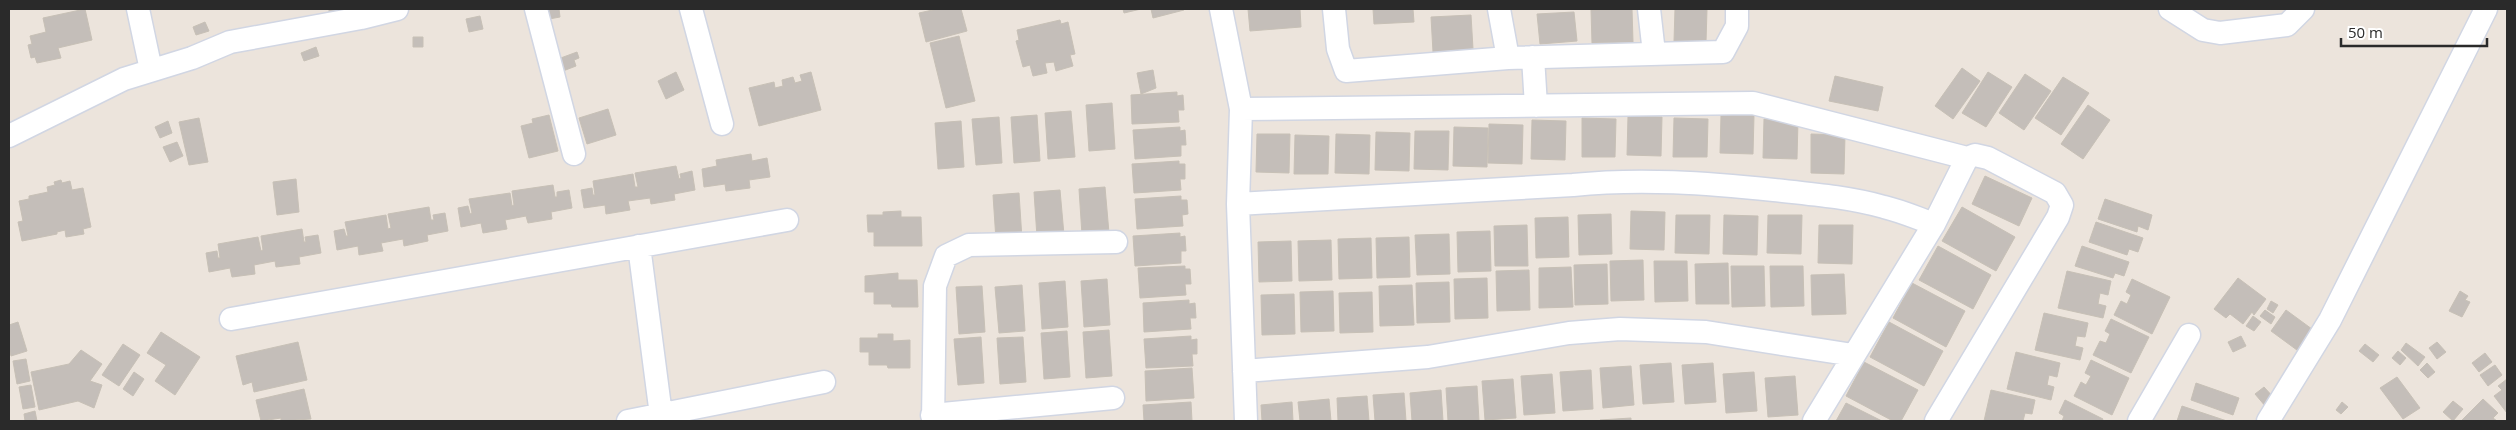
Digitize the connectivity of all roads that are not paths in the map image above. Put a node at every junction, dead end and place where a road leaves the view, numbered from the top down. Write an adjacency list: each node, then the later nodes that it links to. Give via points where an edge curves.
1 (138, 9): 16 (street)
2 (397, 9): 16 (street, via 230,42)
3 (536, 9): 21 (street)
4 (691, 9): 19 (street)
5 (1221, 9): 18 (street)
6 (1334, 9): 15 (street, via 1338,49 1346,71)
7 (1499, 9): 15 (street)
8 (1649, 9): 13 (street)
9 (1737, 9): 13 (street, via 1737,26 1723,52)
10 (2170, 9): 11 (street, via 2204,30 2220,33 2287,25)
11 (2303, 9)
12 (2486, 9): 41 (street, via 2330,320)
13 (1654, 53): 14 (street)
14 (1533, 57): 15 (street); 17 (street)
15 (1508, 58)
16 (151, 70): 20 (street, via 124,79)
17 (1536, 106): 18 (street); 22 (street, via 1753,102)
18 (1241, 109): 23 (street)
19 (722, 124)
20 (9, 136)
21 (574, 154)
22 (1966, 158): 25 (street); 39 (street, via 1988,158 2055,193 2062,204 2058,217)
23 (1238, 204): 25 (street, via 1616,181 1659,182 1832,196 1884,207); 31 (street)
24 (787, 220): 27 (street)
25 (1934, 224): 30 (street)
26 (1116, 242): 35 (street, via 969,244 946,256 935,286)
27 (638, 246): 28 (street); 34 (street)
28 (231, 319)
29 (2189, 335): 40 (street)
30 (1853, 355): 31 (street, via 1706,332 1620,329 1569,333 1428,357); 38 (street)
31 (1244, 371): 37 (street)
32 (824, 382): 34 (street)
33 (1113, 398): 35 (street)
34 (661, 415): 36 (street)
35 (932, 418)
36 (628, 421)
37 (1246, 421)
38 (1814, 421)
39 (1936, 421)
40 (2138, 421)
41 (2268, 421)

